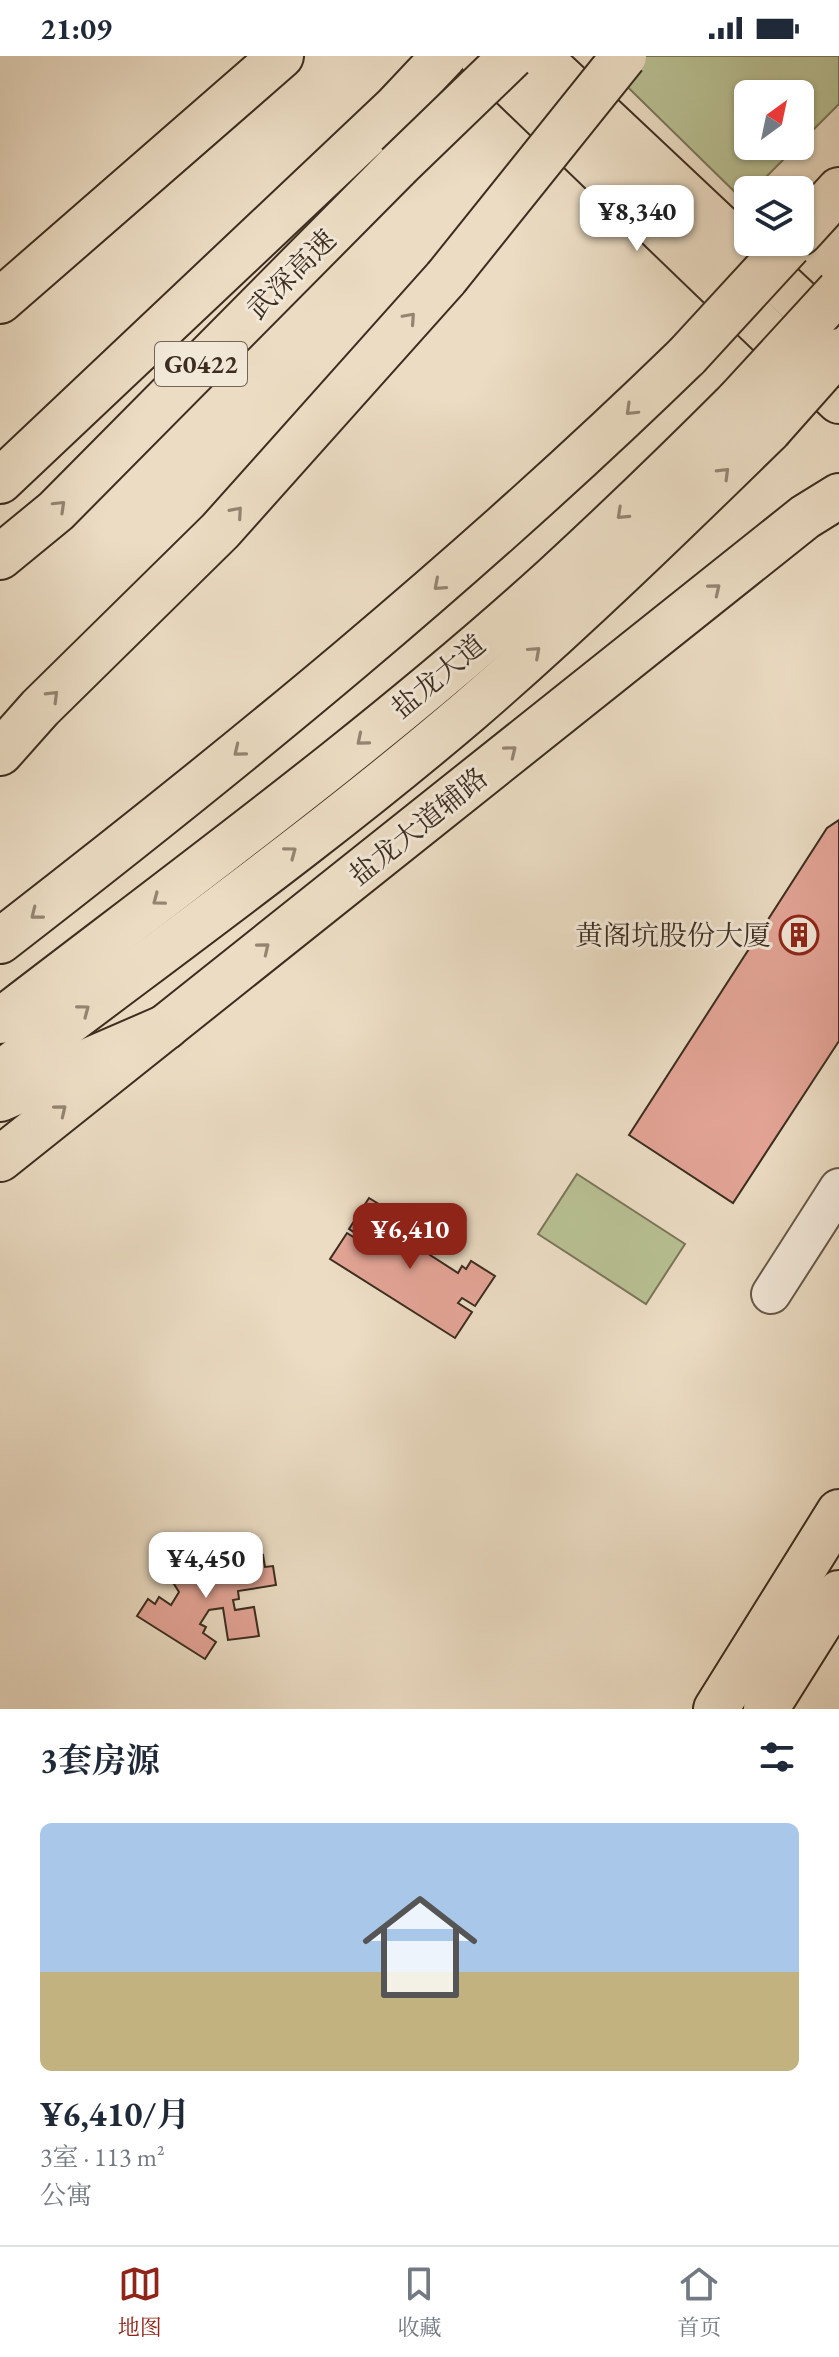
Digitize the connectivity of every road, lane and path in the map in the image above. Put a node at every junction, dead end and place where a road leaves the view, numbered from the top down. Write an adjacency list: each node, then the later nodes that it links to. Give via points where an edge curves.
1 (444, 56): 16 (main road, 武深高速 / G0422)
2 (481, 56): 14 (main road)
3 (512, 56): 18 (main road, 武深高速 / G0422, one-way to 3, bridge, via 56,511)
4 (538, 56): 12 (main road)
5 (624, 56): 19 (main road, one-way to 5, bridge, via 220,531 446,278)
6 (276, 61): 11 (main road)
7 (839, 190): 8 (main road)
8 (814, 217)
9 (778, 256): 21 (main road, one-way to 21, bridge, via 612,429 392,626)
10 (839, 291): 15 (main road, 盐龙大道, bridge)
11 (0, 301)
12 (839, 339)
13 (839, 351): 15 (main road, 盐龙大道, bridge)
14 (839, 401)
15 (753, 415): 20 (main road, 盐龙大道, one-way to 20, via 299,792); 25 (main road, 盐龙大道, one-way to 15, via 468,712 586,606)
16 (0, 481)
17 (839, 496): 24 (main road, 盐龙大道辅路, one-way to 17, via 805,517)
18 (0, 557)
19 (0, 753)
20 (115, 933): 22 (main road); 23 (main road, 盐龙大道)
21 (0, 941)
22 (0, 985)
23 (0, 1021)
24 (166, 1027): 26 (main road); 27 (main road, 盐龙大道辅路, one-way to 24)
25 (0, 1074)
26 (0, 1099)
27 (0, 1159)
28 (839, 1188): 29 (lane)
29 (771, 1294)
30 (839, 1512): 32 (main road)
31 (839, 1593): 33 (main road)
32 (716, 1709)
33 (766, 1709)

